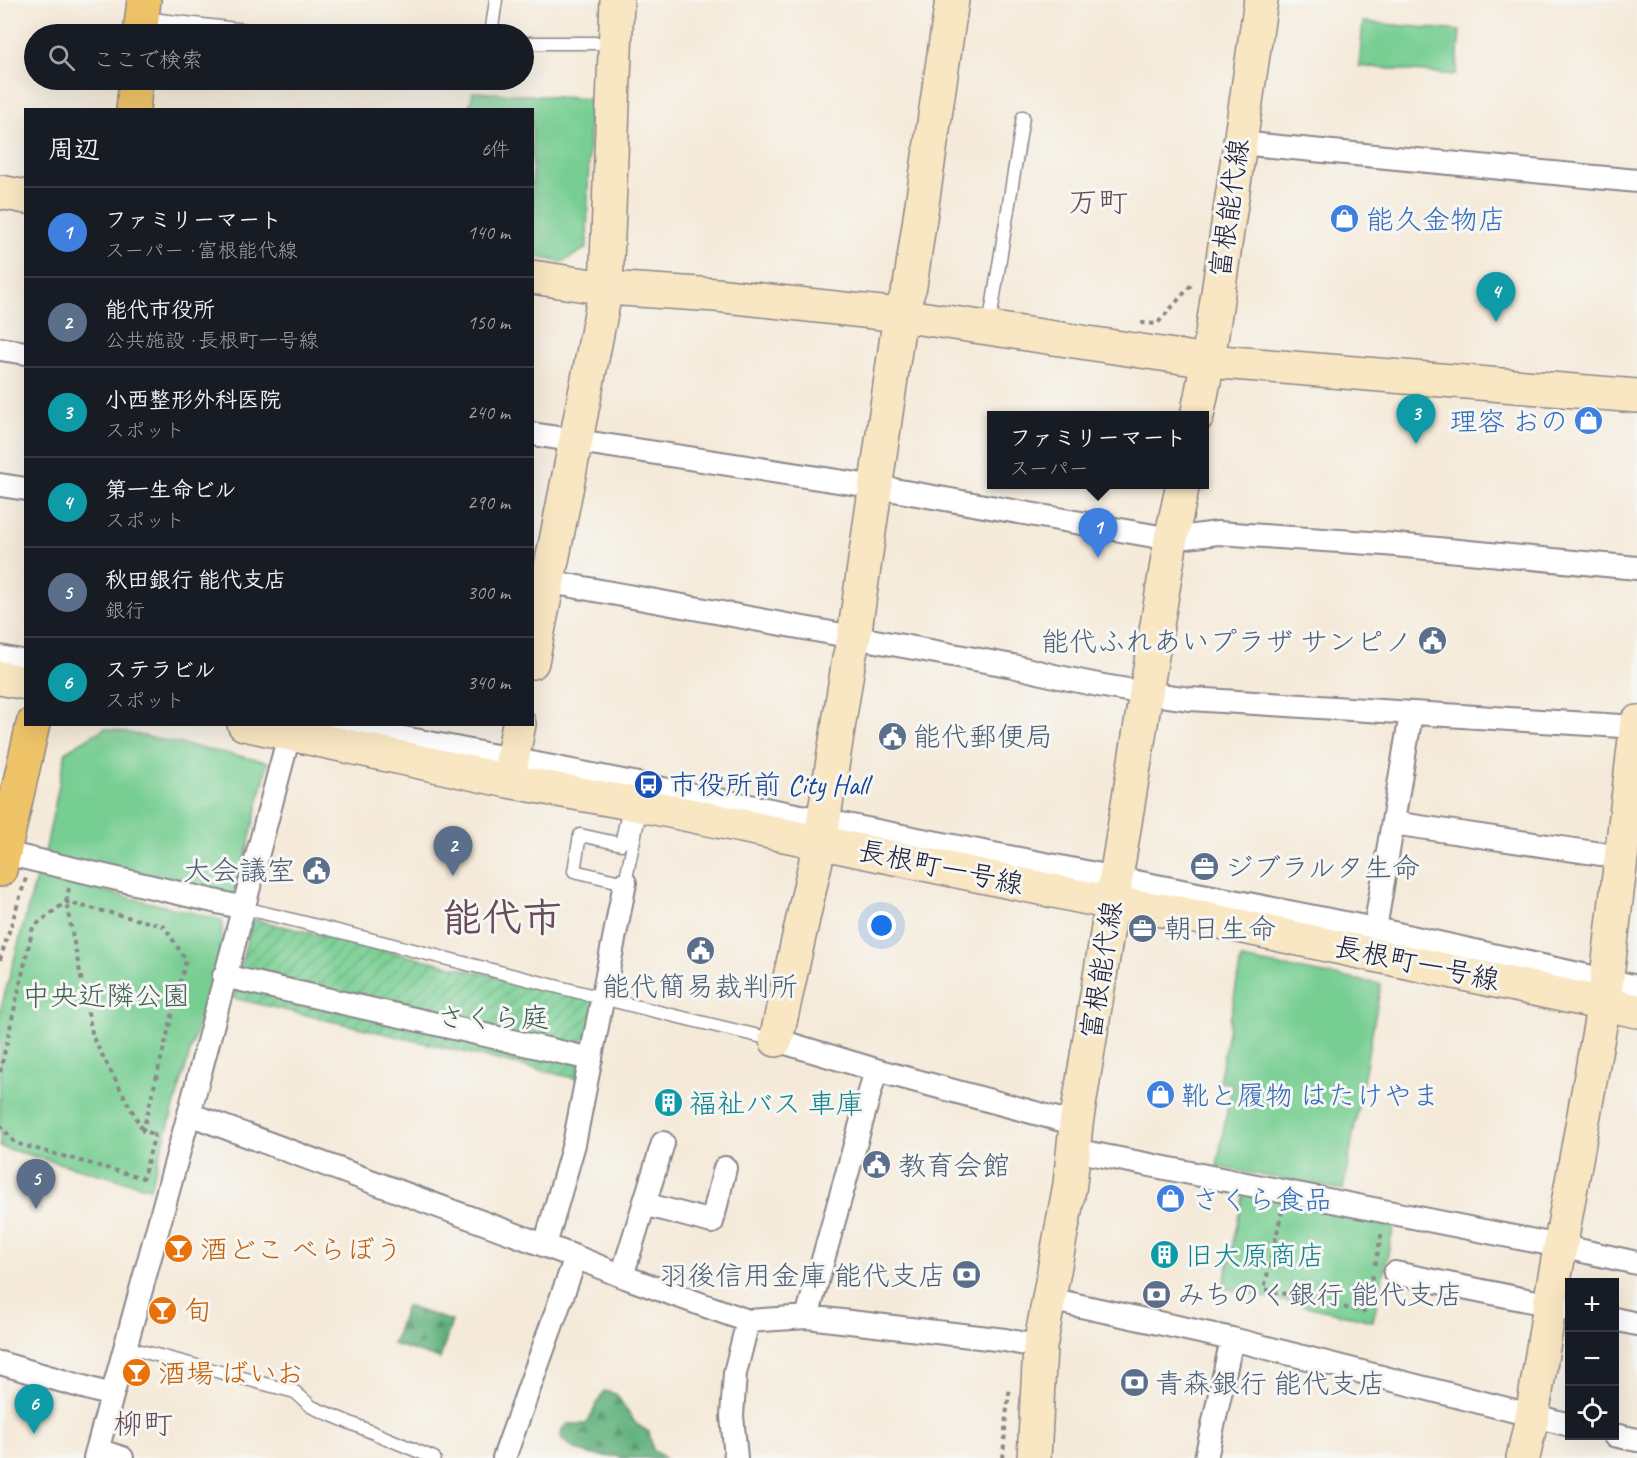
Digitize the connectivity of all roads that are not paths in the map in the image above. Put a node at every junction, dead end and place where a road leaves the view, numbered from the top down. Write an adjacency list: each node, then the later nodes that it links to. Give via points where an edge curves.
1 (496, 0): 7 (lane)
2 (617, 0): 9 (street)
3 (952, 0): 19 (street, via 910,286)
4 (1261, 0): 13 (street, 富根能代線)
5 (142, 18): 6 (lane)
6 (194, 24)
7 (492, 24)
8 (534, 43): 9 (lane)
9 (615, 44): 18 (street)
10 (135, 90): 11 (highway)
11 (133, 108)
12 (1023, 117): 20 (lane)
13 (1239, 143): 14 (street); 23 (street, 富根能代線)
14 (1637, 181)
15 (0, 192): 16 (street)
16 (24, 197)
17 (534, 277): 18 (street)
18 (606, 288): 19 (street, via 716,295); 27 (street)
19 (900, 315): 20 (street); 29 (street)
20 (988, 328): 23 (street)
21 (0, 349): 22 (street)
22 (24, 353)
23 (1208, 361): 24 (street); 25 (street, 富根能代線)
24 (1637, 396)
25 (1198, 411)
26 (534, 434): 27 (street)
27 (574, 441): 29 (street); 34 (street)
28 (0, 485): 30 (street)
29 (876, 487): 32 (street); 35 (street)
30 (24, 489)
31 (1182, 489): 32 (street, 富根能代線)
32 (1172, 539): 33 (street, via 1218,533); 41 (street, 富根能代線)
33 (1637, 568)
34 (541, 580): 35 (street); 36 (street)
35 (854, 637): 41 (street); 52 (street)
36 (534, 644)
37 (0, 657): 38 (street)
38 (24, 662)
39 (0, 678): 40 (street)
40 (24, 683)
41 (1146, 694): 42 (street); 56 (street, 富根能代線)
42 (1411, 714): 43 (street); 51 (street)
43 (1637, 725): 54 (street)
44 (33, 726): 53 (highway)
45 (263, 726): 48 (street, 長根町一号線)
46 (341, 726): 49 (street)
47 (519, 726): 49 (street)
48 (291, 729): 49 (street, 長根町一号線); 57 (street)
49 (510, 771): 50 (street, 長根町一号線); 52 (street)
50 (635, 804): 52 (street, 長根町一号線); 55 (lane); 55 (lane, via 621,844 580,836 574,871)
51 (1392, 823): 54 (street); 58 (street)
52 (822, 831): 56 (street, 長根町一号線); 63 (street)
53 (9, 859): 57 (street)
54 (1625, 877): 60 (street)
55 (625, 883): 61 (street)
56 (1114, 891): 58 (street, 長根町一号線, via 1168,911); 67 (street, 富根能代線)
57 (244, 908): 59 (street); 61 (lane)
58 (1375, 942): 60 (street, 長根町一号線)
59 (224, 976): 64 (street); 66 (street)
60 (1616, 990): 62 (street, 長根町一号線); 72 (street)
61 (603, 999): 63 (lane); 64 (street)
62 (1637, 1011)
63 (776, 1040): 65 (street)
64 (591, 1059): 71 (street, via 574,1144)
65 (876, 1070): 67 (street); 79 (street)
66 (189, 1114): 71 (street); 84 (street)
67 (1075, 1137): 72 (street); 77 (street, 富根能代線)
68 (663, 1143): 70 (street)
69 (725, 1168): 70 (street, via 712,1222)
70 (644, 1204): 76 (street)
71 (545, 1245): 73 (street)
72 (1560, 1246): 74 (street); 78 (street)
73 (576, 1257): 76 (street); 95 (street)
74 (1637, 1263)
75 (1395, 1273): 78 (street)
76 (622, 1276): 81 (street)
77 (1049, 1299): 83 (street); 85 (street, 富根能代線)
78 (1560, 1306): 88 (street)
79 (807, 1317): 81 (street); 85 (street)
80 (1619, 1320): 82 (street)
81 (748, 1321): 96 (street, via 735,1373 732,1416)
82 (1637, 1324)
83 (1233, 1340): 88 (street); 98 (street)
84 (126, 1347): 87 (street); 94 (lane, via 295,1392 312,1407)
85 (1040, 1347): 97 (street, 富根能代線)
86 (0, 1363): 87 (street)
87 (111, 1395): 92 (street)
88 (1532, 1417): 89 (street); 99 (street)
89 (1565, 1424)
90 (1619, 1436): 91 (street)
91 (1637, 1440)
92 (96, 1454): 93 (street)
93 (122, 1458)
94 (434, 1458)
95 (504, 1458)
96 (736, 1458)
97 (1034, 1458)
98 (1206, 1458)
99 (1523, 1458)

